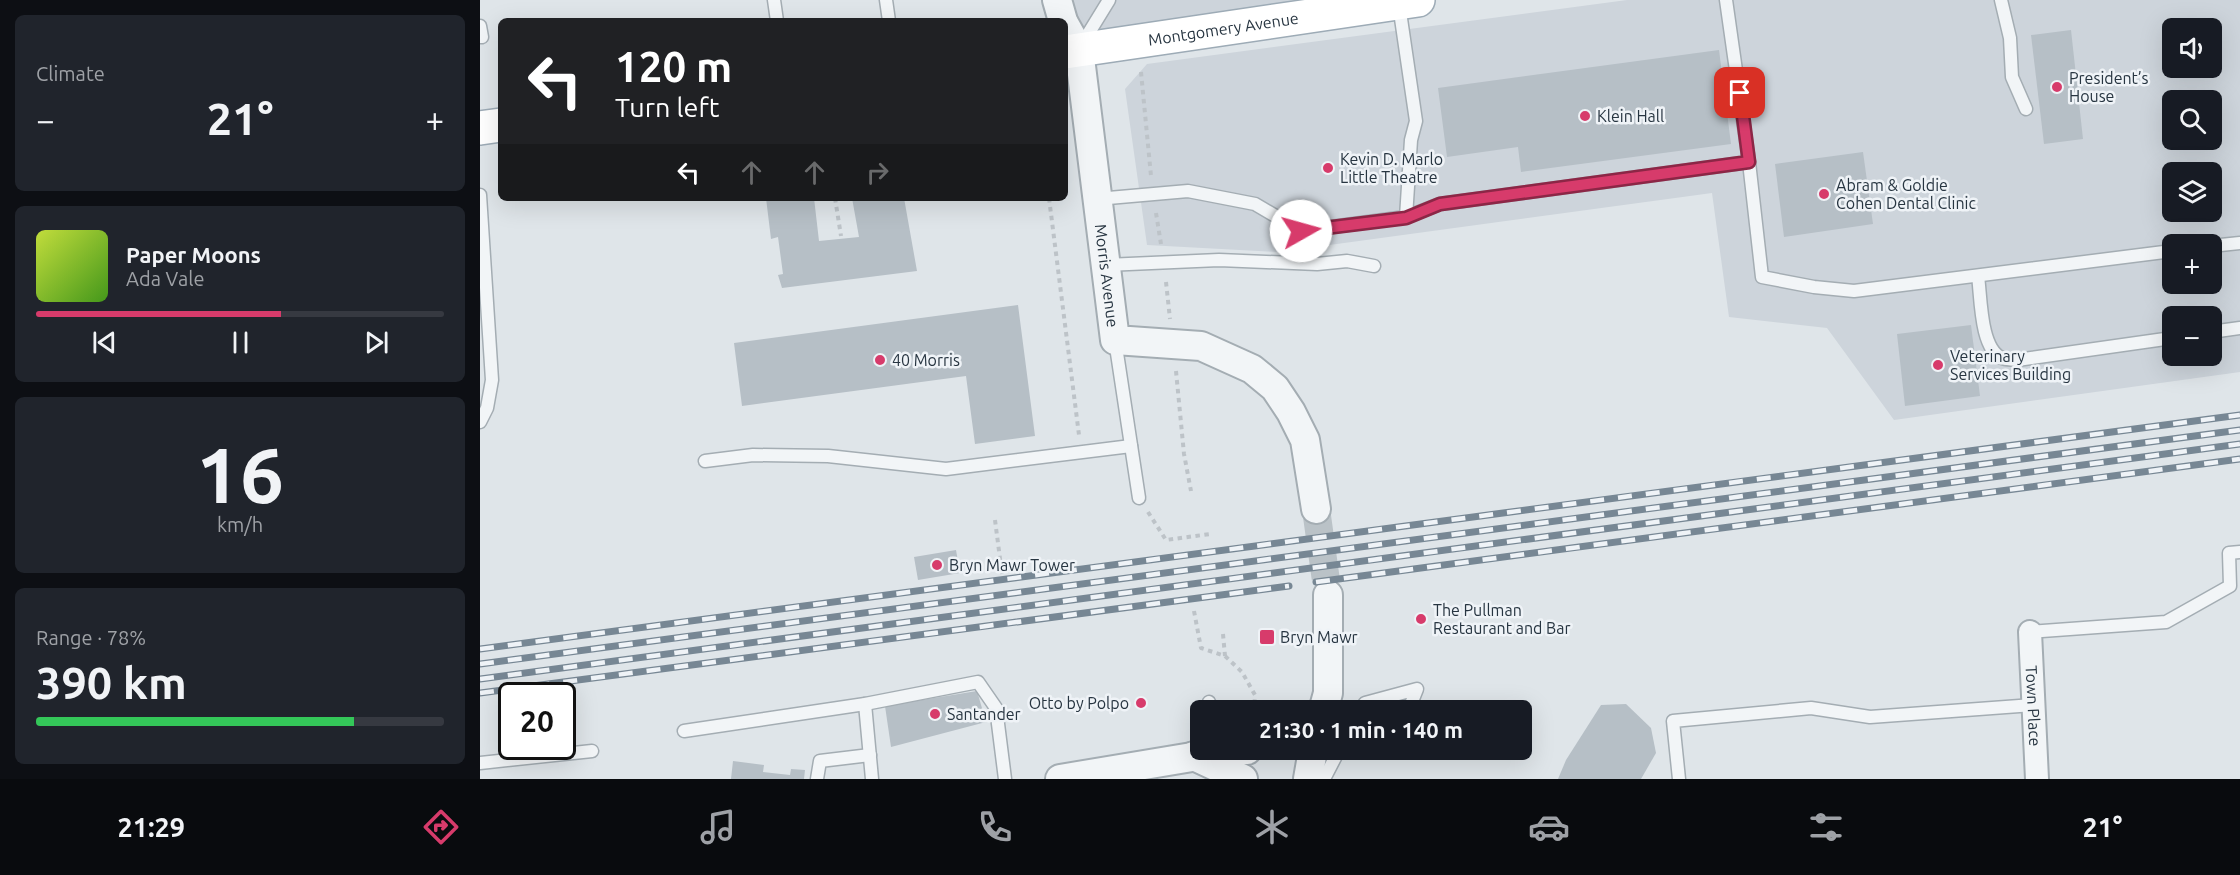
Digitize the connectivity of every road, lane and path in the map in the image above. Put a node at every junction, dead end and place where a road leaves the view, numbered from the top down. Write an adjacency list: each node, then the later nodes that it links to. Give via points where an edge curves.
1 (774, 0): 8 (lane)
2 (886, 0): 9 (lane)
3 (1057, 0): 10 (street, Morris Avenue)
4 (1109, 0): 11 (lane)
5 (1726, 0): 15 (lane)
6 (2001, 0): 12 (lane, via 2010,38 2012,77)
7 (1408, 1): 11 (main road, Montgomery Avenue); 20 (lane, via 1416,121 1409,159)
8 (777, 18)
9 (889, 18)
10 (1062, 18)
11 (1068, 37): 17 (street, Morris Avenue)
12 (2026, 109)
13 (498, 125): 14 (main road)
14 (480, 128)
15 (1749, 162): 20 (lane, via 1440,204); 28 (lane, via 1762,277 1854,291)
16 (480, 195): 21 (lane)
17 (1097, 199): 20 (lane, via 1188,191 1255,204 1301,231); 26 (street, Morris Avenue)
18 (835, 201): 22 (path)
19 (1049, 201): 35 (path)
20 (1406, 218)
21 (481, 219): 33 (lane, via 492,380)
22 (841, 236)
23 (2240, 243): 24 (lane)
24 (2222, 245)
25 (2162, 252): 28 (lane)
26 (1106, 265): 27 (lane, via 1219,260 1317,264 1347,261); 32 (street, Morris Avenue)
27 (1374, 266)
28 (1978, 276): 31 (lane, via 1986,340 2002,358 2017,360)
29 (2240, 328): 30 (lane)
30 (2222, 330)
31 (2162, 339)
32 (1115, 340): 34 (lane); 40 (street, Morris Avenue, via 1201,346 1252,369 1275,388 1305,440)
33 (480, 422)
34 (1131, 446): 35 (lane); 39 (lane)
35 (1081, 453): 37 (lane, via 946,469 828,456 753,455)
36 (1184, 454): 38 (path)
37 (705, 461)
38 (1191, 491)
39 (1139, 498): 42 (path, via 1166,540)
40 (1316, 509)
41 (995, 520): 44 (path)
42 (1210, 534)
43 (2240, 552): 45 (lane, via 2229,553)
44 (1002, 574)
45 (2235, 585): 48 (lane, via 2166,622)
46 (1328, 596): 52 (street)
47 (1194, 612): 50 (path, via 1201,648)
48 (2030, 632): 56 (street, Town Place)
49 (1223, 634): 50 (path)
50 (1225, 656): 51 (path, via 1242,672)
51 (1255, 700)
52 (1326, 700)
53 (1376, 700): 54 (lane, via 1417,689)
54 (1413, 700)
55 (865, 704): 57 (lane); 59 (lane); 67 (lane, via 978,682 996,708)
56 (2033, 705): 72 (lane, via 1870,717 1811,708 1673,721); 73 (street, Town Place)
57 (684, 731)
58 (592, 751): 64 (lane)
59 (870, 755): 65 (lane, via 820,761); 66 (lane)
60 (1190, 757): 68 (street)
61 (1203, 760): 69 (street)
62 (1311, 760): 70 (street)
63 (1334, 760): 71 (lane)
64 (480, 763)
65 (818, 779)
66 (872, 779)
67 (1005, 779)
68 (1060, 779)
69 (1243, 779)
70 (1308, 779)
71 (1324, 779)
72 (1679, 779)
73 (2037, 779)

